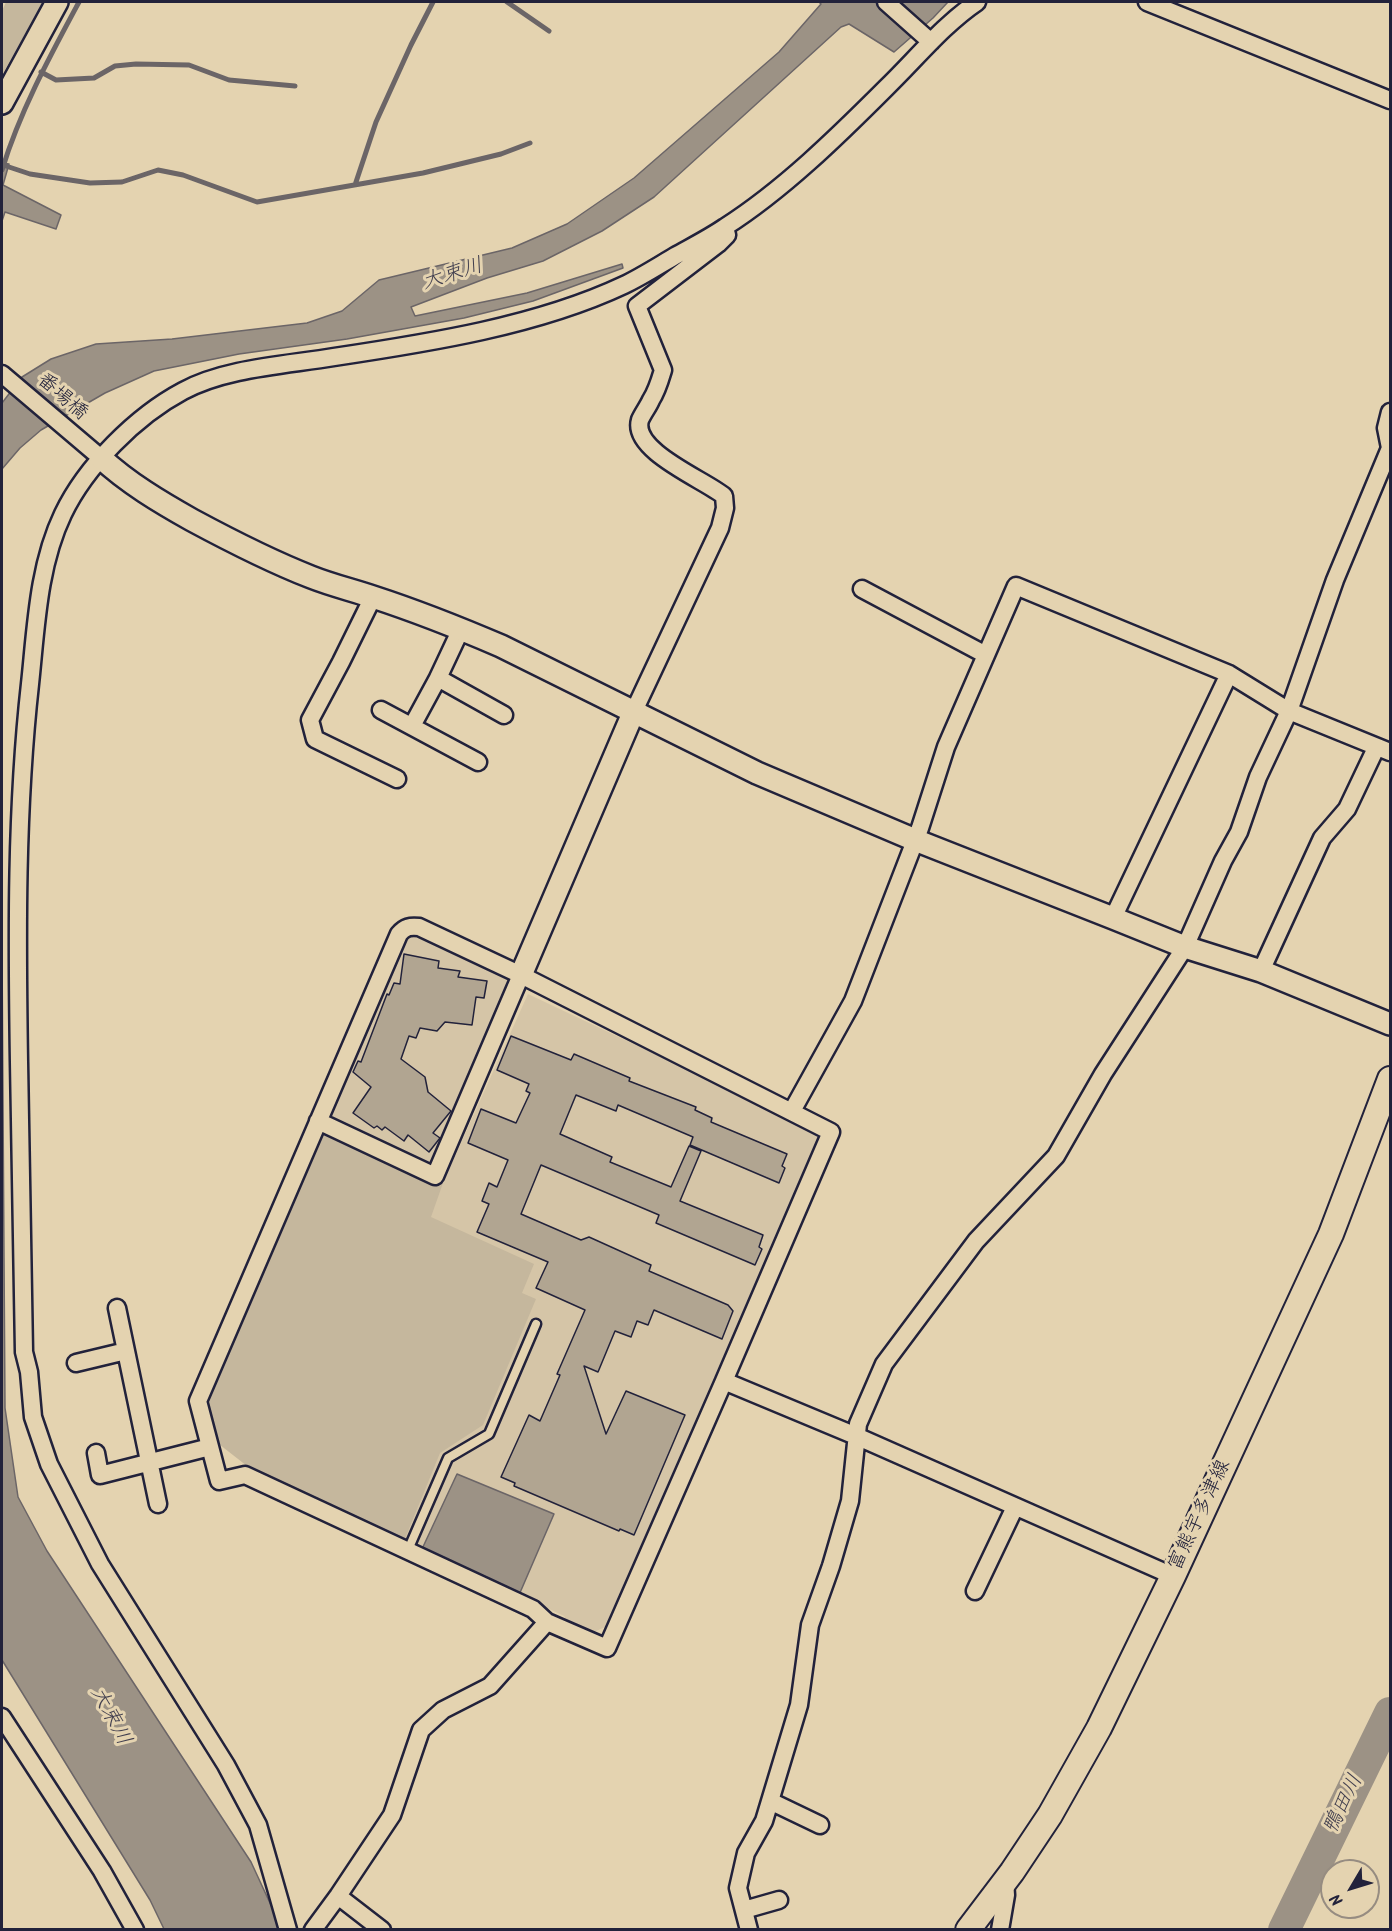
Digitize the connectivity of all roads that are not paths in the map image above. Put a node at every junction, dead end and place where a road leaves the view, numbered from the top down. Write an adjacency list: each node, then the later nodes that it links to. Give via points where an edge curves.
1 (57, 2): 8 (street)
2 (886, 2): 6 (street)
3 (977, 2): 5 (street)
4 (1147, 2): 7 (street)
5 (963, 8): 6 (street)
6 (928, 39): 9 (street, via 885,90 815,155)
7 (1390, 100)
8 (2, 103)
9 (725, 227): 12 (street, via 626,284 572,307 413,345 245,371 211,380 184,390); 20 (street, via 726,235 718,244 637,306 663,370 638,430 642,439 673,465 718,490 724,496 725,508 720,528)
10 (2, 374): 12 (street, 番場橋)
11 (1390, 412): 21 (street, via 1386,428 1390,448 1335,580)
12 (97, 456): 14 (street, via 151,496 240,546 313,578); 59 (street, via 63,514 50,548 41,590 24,735 17,933 24,1352 33,1417 49,1464 100,1564 258,1825)
13 (862, 589): 16 (street)
14 (373, 597): 15 (street); 26 (street, via 310,720 315,739)
15 (461, 629): 18 (street); 20 (street)
16 (986, 655): 17 (street, via 1016,586); 27 (street, via 946,747)
17 (1229, 674): 21 (street); 28 (street)
18 (438, 678): 22 (street); 23 (street)
19 (381, 710): 23 (street)
20 (634, 711): 27 (street, via 757,773); 31 (street)
21 (1289, 711): 24 (street); 29 (street, via 1258,777 1239,832)
22 (504, 715)
23 (412, 726): 25 (street)
24 (1384, 750): 30 (street, via 1347,808 1322,838)
25 (478, 762)
26 (397, 779)
27 (915, 840): 28 (street); 34 (street, via 854,1001)
28 (1113, 918): 29 (street)
29 (1185, 946): 30 (street); 41 (street, via 1056,1156 976,1241 884,1364)
30 (1261, 971): 32 (street)
31 (521, 975): 34 (street); 35 (street, via 419,927 403,929); 35 (street, via 435,1176)
32 (1390, 1024)
33 (1390, 1079): 48 (main road, 富熊宇多津線, via 1331,1233)
34 (792, 1112): 40 (street, via 831,1132)
35 (318, 1121): 42 (street, via 198,1401)
36 (117, 1308): 38 (street)
37 (536, 1324): 47 (lane, via 489,1434 448,1458)
38 (126, 1351): 39 (street); 44 (street)
39 (76, 1363)
40 (724, 1381): 41 (street); 50 (street, via 607,1648)
41 (856, 1436): 46 (street); 52 (street, via 850,1502 810,1625 800,1705)
42 (210, 1447): 44 (street); 47 (street, via 219,1481 245,1475)
43 (96, 1453): 44 (street, via 100,1475)
44 (149, 1463): 45 (street)
45 (158, 1504)
46 (1015, 1507): 48 (street); 49 (street)
47 (408, 1550): 50 (street, via 533,1609)
48 (1173, 1576): 54 (main road, 富熊宇多津線, via 1099,1728 1050,1815)
49 (975, 1591)
50 (547, 1622): 55 (street, via 490,1686 443,1710 421,1730 392,1815)
51 (2, 1717): 58 (street)
52 (770, 1801): 53 (street); 57 (street, via 746,1853 738,1888)
53 (820, 1825)
54 (1005, 1881): 63 (main road, 富熊宇多津線); 64 (street)
55 (338, 1896): 60 (street); 61 (street)
56 (779, 1900): 57 (street)
57 (744, 1910): 62 (street)
58 (135, 1929)
59 (288, 1929)
60 (313, 1929)
61 (382, 1929)
62 (749, 1929)
63 (968, 1929)
64 (1000, 1929)

